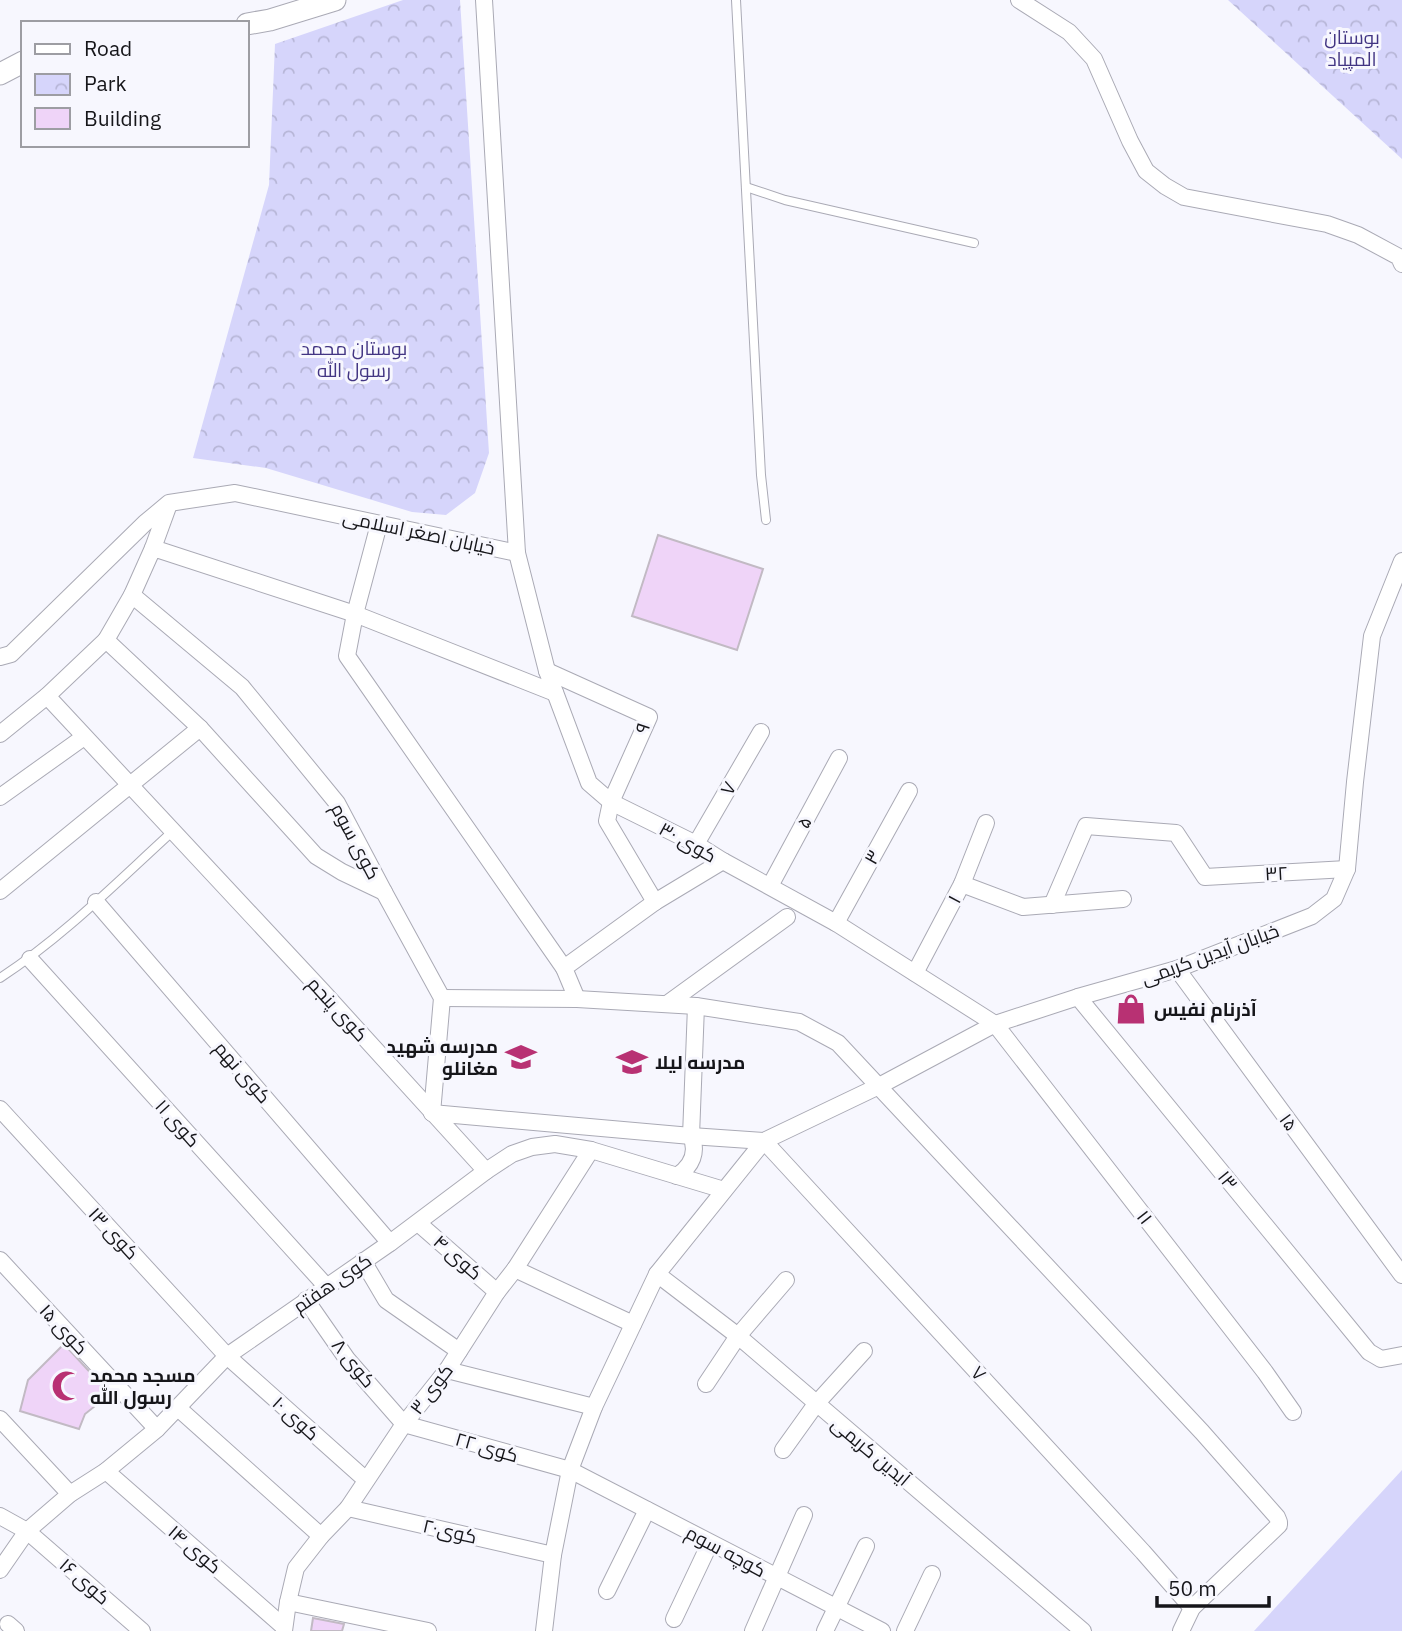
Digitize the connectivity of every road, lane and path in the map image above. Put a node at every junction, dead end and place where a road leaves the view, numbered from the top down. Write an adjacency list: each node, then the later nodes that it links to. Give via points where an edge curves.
1 (335, 0): 5 (street)
2 (484, 0): 15 (street, خیابان اصغر اسلامی)
3 (736, 0): 8 (lane)
4 (1018, 0): 10 (street, via 1069,32 1094,59 1146,171 1165,186 1184,197 1358,235 1399,257)
5 (248, 24)
6 (21, 63): 7 (street)
7 (0, 74)
8 (746, 187): 9 (lane); 12 (lane)
9 (974, 243)
10 (1402, 264)
11 (169, 503): 13 (street, خیابان اصغر اسلامی, via 235,493); 14 (street); 20 (street, via 11,654)
12 (766, 520)
13 (379, 524): 15 (street, خیابان اصغر اسلامی); 18 (street)
14 (153, 548): 17 (street); 18 (street)
15 (517, 553): 21 (street, کوی ۳۰)
16 (1402, 561): 37 (street, خیابان آیدین کریمی, via 1372,636)
17 (132, 595): 19 (street); 41 (street, کوی سوم, via 242,687 337,803)
18 (355, 614): 22 (street); 49 (street, via 347,656)
19 (106, 640): 23 (street); 24 (street)
20 (0, 657)
21 (547, 671): 22 (street, کوی ۳۰); 32 (street, ۹, via 649,717)
22 (555, 693): 32 (street, کوی ۳۰, via 589,783)
23 (47, 696): 26 (street); 27 (street, کوی پنجم)
24 (201, 728): 29 (street); 41 (street, via 316,856)
25 (761, 732): 35 (street, ۷)
26 (0, 734)
27 (84, 737): 29 (street, کوی پنجم); 31 (street)
28 (839, 758): 39 (street, ۵)
29 (130, 784): 34 (street, کوی پنجم); 40 (street)
30 (909, 791): 47 (street, ۳)
31 (0, 797)
32 (611, 802): 35 (street, کوی ۳۰); 44 (street, via 607,821)
33 (986, 823): 38 (street, ۱)
34 (173, 831): 43 (lane); 61 (street, کوی پنجم)
35 (696, 844): 36 (street, کوی ۳۰)
36 (723, 861): 39 (street, کوی ۳۰); 44 (street)
37 (1348, 869): 45 (street, ۳۲, via 1205,877 1177,833 1086,826); 50 (street, خیابان آیدین کریمی, via 1334,899 1312,916)
38 (962, 884): 45 (street, via 1023,907); 51 (street, ۱)
39 (770, 886): 47 (street, کوی ۳۰)
40 (0, 891)
41 (384, 892): 54 (street, کوی سوم)
42 (1123, 899): 45 (street)
43 (96, 902): 48 (lane); 71 (street, کوی نهم)
44 (655, 902): 49 (street)
45 (1052, 905)
46 (787, 918): 56 (street)
47 (836, 923): 51 (street, کوی ۳۰)
48 (30, 959): 52 (lane); 78 (street, کوی ۱۱)
49 (564, 968): 55 (street)
50 (1177, 969): 53 (street, خیابان آیدین کریمی); 76 (street, ۱۵)
51 (915, 973): 58 (street, کوی ۳۰)
52 (0, 978)
53 (1078, 997): 58 (street, خیابان آیدین کریمی); 85 (street, ۱۳, via 1369,1352 1381,1359)
54 (442, 998): 55 (street); 61 (street)
55 (577, 999): 56 (street)
56 (667, 1004): 57 (street)
57 (696, 1006): 59 (street, via 799,1022 838,1043); 63 (street)
58 (995, 1024): 59 (street, خیابان آیدین کریمی); 92 (street, ۱۱)
59 (879, 1086): 64 (street, خیابان آیدین کریمی); 116 (street, via 1277,1517 1279,1525)
60 (0, 1110): 86 (street, کوی ۱۳)
61 (432, 1113): 62 (street); 65 (street, کوی پنجم)
62 (480, 1117): 63 (street); 65 (street, via 465,1129)
63 (691, 1136): 64 (street); 68 (street, via 693,1158)
64 (764, 1140): 69 (street); 116 (street, ۷)
65 (466, 1149): 67 (street, کوی پنجم)
66 (592, 1150): 67 (street, کوی هفتم, via 555,1144 532,1147); 68 (street, کوی هفتم); 74 (street, کوی ۳)
67 (486, 1171): 70 (street, کوی هفتم)
68 (677, 1175): 69 (street, کوی هفتم)
69 (724, 1190): 75 (street)
70 (418, 1223): 71 (street, کوی هفتم); 79 (street, کوی ۴)
71 (390, 1243): 73 (street, کوی هفتم)
72 (0, 1261): 95 (street, کوی ۱۵)
73 (363, 1261): 78 (street, کوی هفتم); 83 (street, via 386,1300)
74 (515, 1269): 79 (street, کوی ۳); 81 (street)
75 (657, 1274): 81 (street); 82 (street, آیدین کریمی)
76 (1402, 1275)
77 (786, 1280): 82 (street)
78 (326, 1286): 80 (street, کوی هفتم)
79 (498, 1292): 83 (street, کوی ۳)
80 (306, 1300): 86 (street, کوی هفتم); 94 (street, کوی ۸, via 347,1359)
81 (633, 1324): 90 (street)
82 (738, 1336): 88 (street); 89 (street, آیدین کریمی)
83 (459, 1351): 87 (street, کوی ۳)
84 (864, 1351): 89 (street)
85 (1402, 1355)
86 (227, 1356): 91 (street, کوی هفتم); 99 (street, کوی ۱۰)
87 (447, 1370): 90 (street); 94 (street, کوی ۳)
88 (706, 1384)
89 (816, 1404): 96 (street); 126 (street, آیدین کریمی)
90 (594, 1407): 97 (street)
91 (178, 1408): 95 (street, کوی هفتم); 106 (street)
92 (1293, 1412)
93 (0, 1419): 100 (street)
94 (404, 1424): 97 (street, کوی ۲۲); 99 (street, کوی ۳)
95 (157, 1429): 98 (street, کوی هفتم)
96 (783, 1450)
97 (570, 1470): 102 (street, کوچه سوم); 109 (street)
98 (106, 1471): 100 (street, کوی هفتم); 118 (street, کوی ۱۴)
99 (366, 1480): 101 (street, کوی ۳)
100 (69, 1494): 105 (street, کوی هفتم)
101 (348, 1508): 106 (street, کوی ۳); 109 (street, کوی۲۰)
102 (647, 1510): 107 (street, کوچه سوم); 113 (street)
103 (804, 1515): 112 (street)
104 (0, 1516): 105 (street, کوی ۱۶)
105 (27, 1531): 110 (street, کوی هفتم); 119 (street, کوی ۱۶)
106 (321, 1536): 114 (street, کوی ۳, via 296,1568)
107 (710, 1543): 112 (street, کوچه سوم); 117 (street)
108 (866, 1546): 115 (street)
109 (553, 1555): 121 (street)
110 (0, 1570)
111 (932, 1574): 125 (street)
112 (776, 1577): 115 (street, کوچه سوم); 122 (street)
113 (607, 1591)
114 (288, 1602): 118 (street, کوی ۳); 120 (street)
115 (836, 1608): 123 (street); 124 (street, کوچه سوم)
116 (1192, 1608): 127 (street)
117 (674, 1619)
118 (284, 1629)
119 (142, 1631)
120 (428, 1631)
121 (544, 1631)
122 (753, 1631)
123 (825, 1631)
124 (883, 1631)
125 (905, 1631)
126 (1083, 1631)
127 (1181, 1631)

